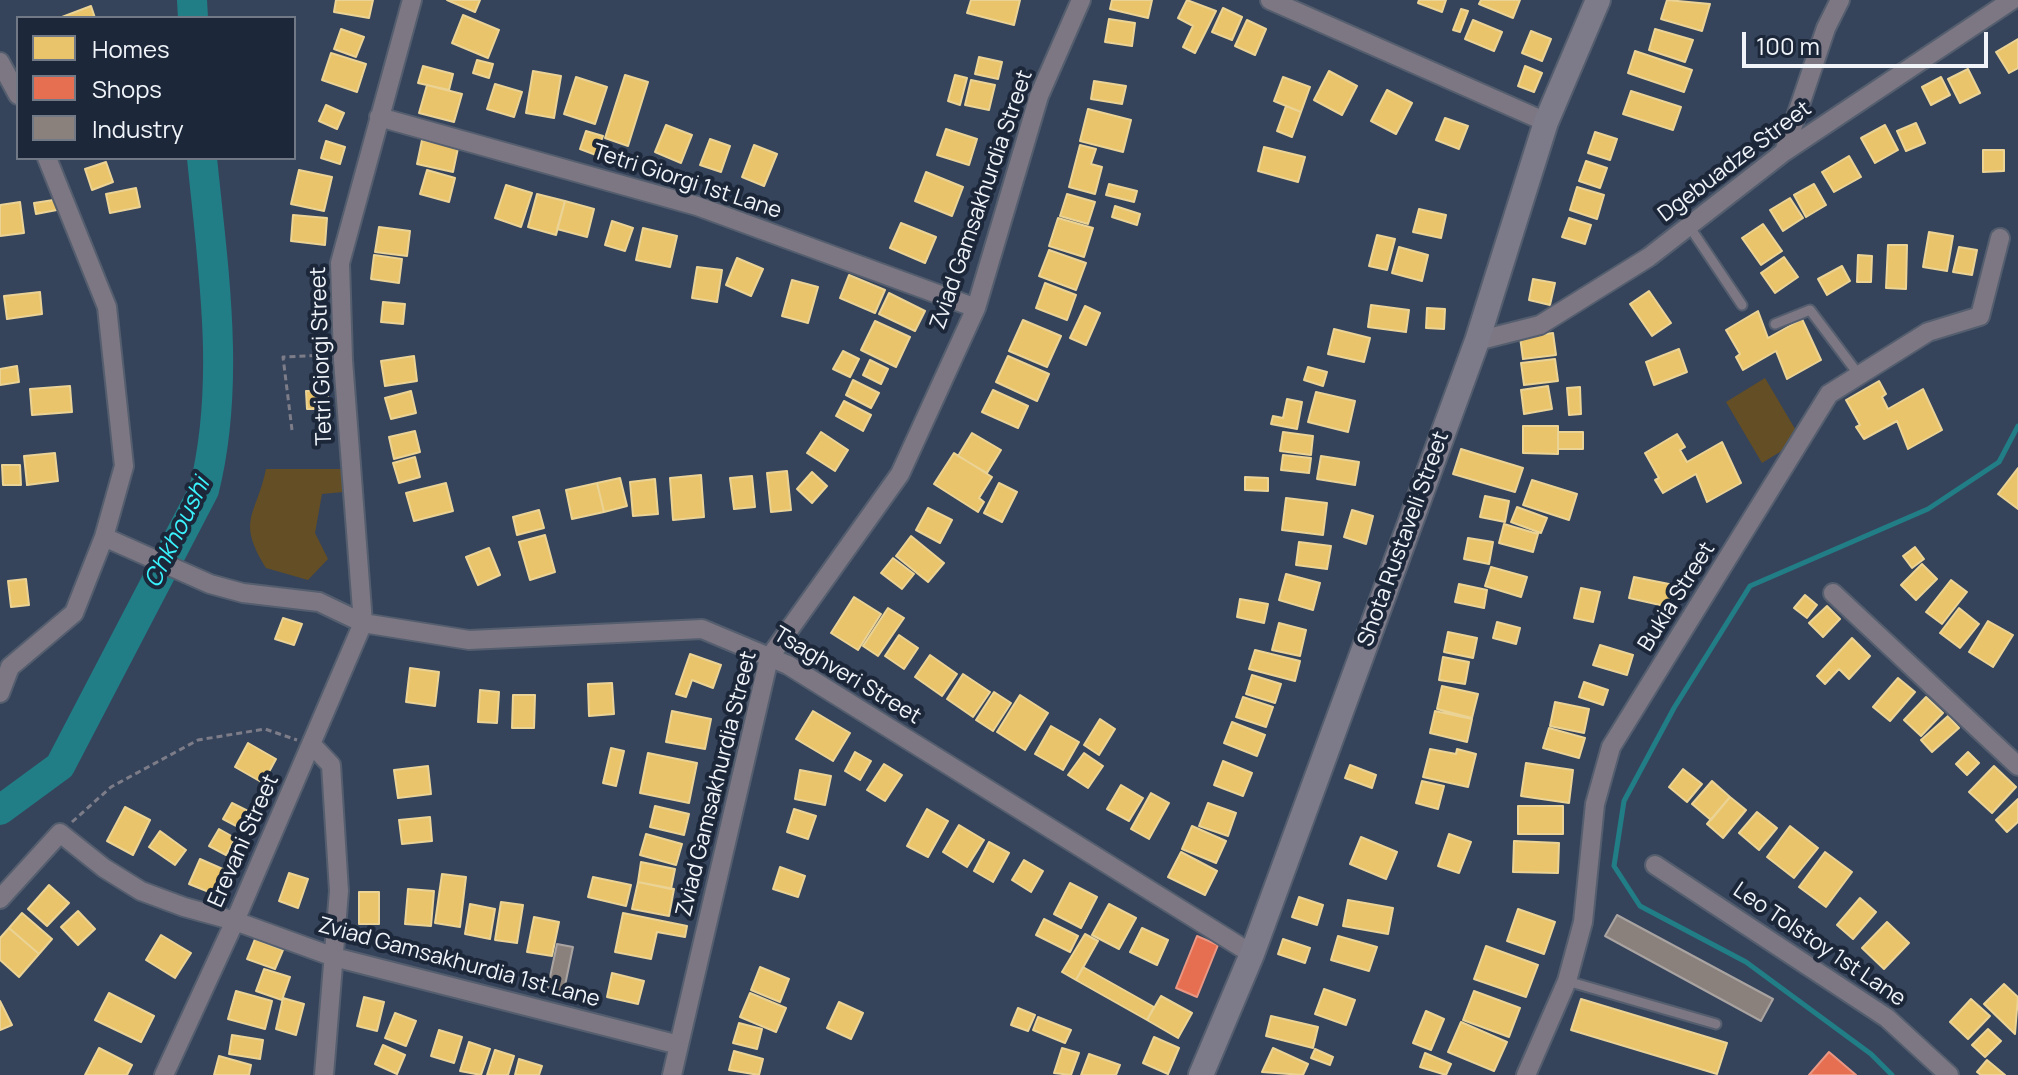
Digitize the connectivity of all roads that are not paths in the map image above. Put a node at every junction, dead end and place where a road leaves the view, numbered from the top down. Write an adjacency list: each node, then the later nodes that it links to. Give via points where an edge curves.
1 (412, 0): 9 (street, Tetri Giorgi Street)
2 (1081, 0): 16 (street, Zviad Gamsakhurdia Street, via 1039,96)
3 (1270, 0): 10 (street)
4 (1598, 0): 10 (main road, Shota Rustaveli Street)
5 (1840, 0): 11 (street)
6 (2012, 0): 11 (street, Dgebuadze Street)
7 (0, 62): 8 (street)
8 (16, 91)
9 (379, 117): 16 (street, Tetri Giorgi 1st Lane, via 697,206); 22 (street, Tetri Giorgi Street, via 340,263)
10 (1546, 122): 18 (main road, Shota Rustaveli Street)
11 (1784, 152): 13 (street, Dgebuadze Street)
12 (48, 160): 20 (street, via 107,307 124,466)
13 (1689, 226): 15 (lane); 18 (street, Dgebuadze Street, via 1540,325)
14 (2000, 238): 19 (street, Bukia Street, via 1980,316 1928,332)
15 (1742, 305)
16 (976, 308): 23 (street, Zviad Gamsakhurdia Street, via 900,474)
17 (1775, 324): 19 (lane, via 1810,310)
18 (1477, 341): 31 (main road, Shota Rustaveli Street)
19 (1859, 375): 33 (street, Bukia Street, via 1829,394 1611,747 1595,804 1583,922)
20 (104, 537): 22 (street, Tsaghveri Street, via 210,584 319,602); 24 (street, via 74,613)
21 (1833, 593): 27 (street)
22 (363, 623): 23 (street, Tsaghveri Street, via 469,640 702,629); 26 (street, Erevani Street)
23 (769, 658): 31 (street, Tsaghveri Street); 35 (street, Zviad Gamsakhurdia Street)
24 (5, 667): 25 (street)
25 (0, 693)
26 (312, 745): 30 (street, Erevani Street); 32 (street, via 331,765 339,891)
27 (2018, 766)
28 (1655, 865): 41 (street, Leo Tolstoy 1st Lane, via 1887,1018)
29 (0, 899): 30 (street, Zviad Gamsakhurdia 1st Lane, via 60,833 141,891)
30 (235, 921): 32 (street, Zviad Gamsakhurdia 1st Lane); 36 (street, Erevani Street)
31 (1252, 954): 39 (main road, Shota Rustaveli Street)
32 (334, 957): 35 (street, Zviad Gamsakhurdia 1st Lane); 37 (street)
33 (1567, 981): 34 (lane); 40 (street, Bukia Street)
34 (1716, 1024)
35 (679, 1045): 38 (street, Zviad Gamsakhurdia Street)
36 (164, 1075)
37 (324, 1075)
38 (672, 1075)
39 (1201, 1075)
40 (1526, 1075)
41 (1949, 1075)

